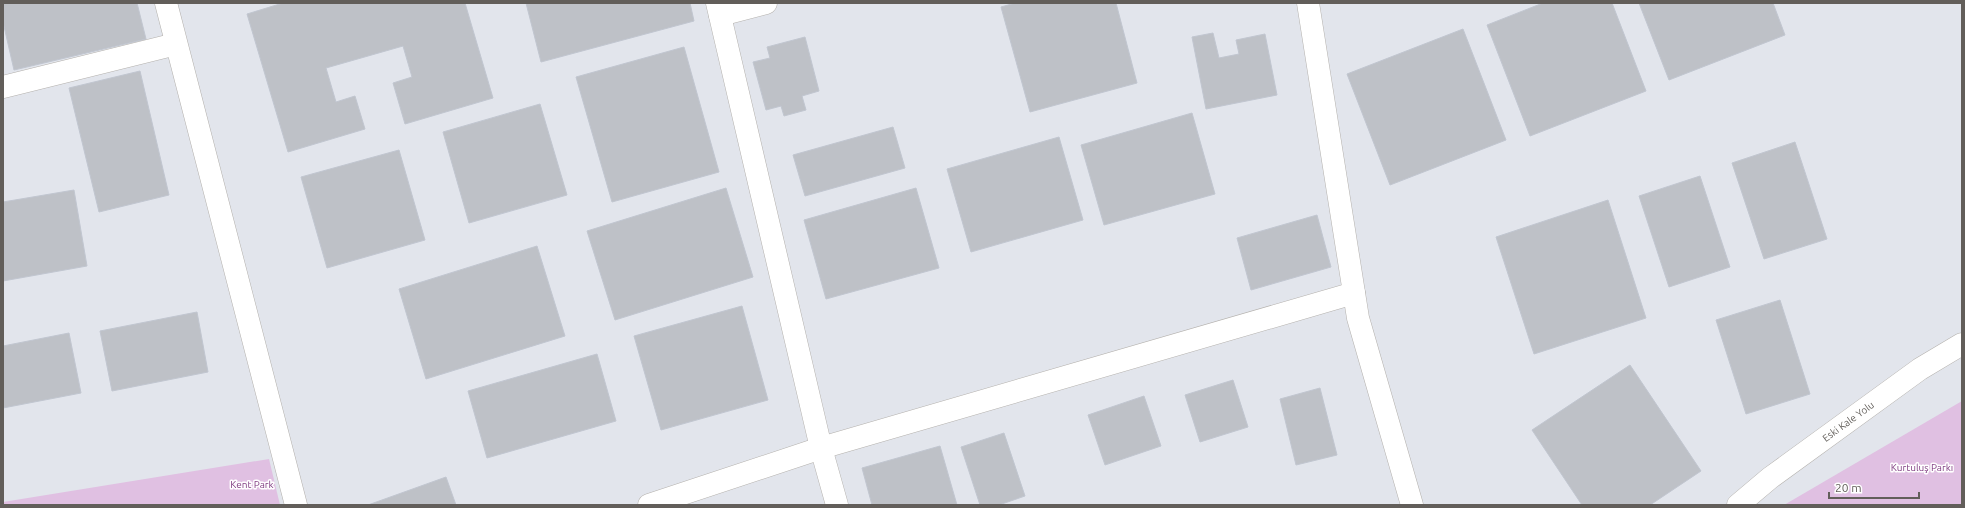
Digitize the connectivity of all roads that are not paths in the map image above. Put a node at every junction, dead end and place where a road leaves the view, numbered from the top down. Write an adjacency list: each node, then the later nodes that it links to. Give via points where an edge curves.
1 (166, 3): 5 (street)
2 (766, 3): 4 (street)
3 (1308, 3): 7 (street)
4 (719, 9): 9 (street)
5 (176, 44): 6 (street); 10 (street)
6 (3, 86)
7 (1354, 293): 9 (street); 13 (street, via 1358,318)
8 (1962, 344): 14 (street, Eski Kale Yolu, via 1907,378 1770,478)
9 (821, 448): 11 (street); 12 (street)
10 (296, 505)
11 (649, 505)
12 (837, 505)
13 (1412, 505)
14 (1738, 505)

